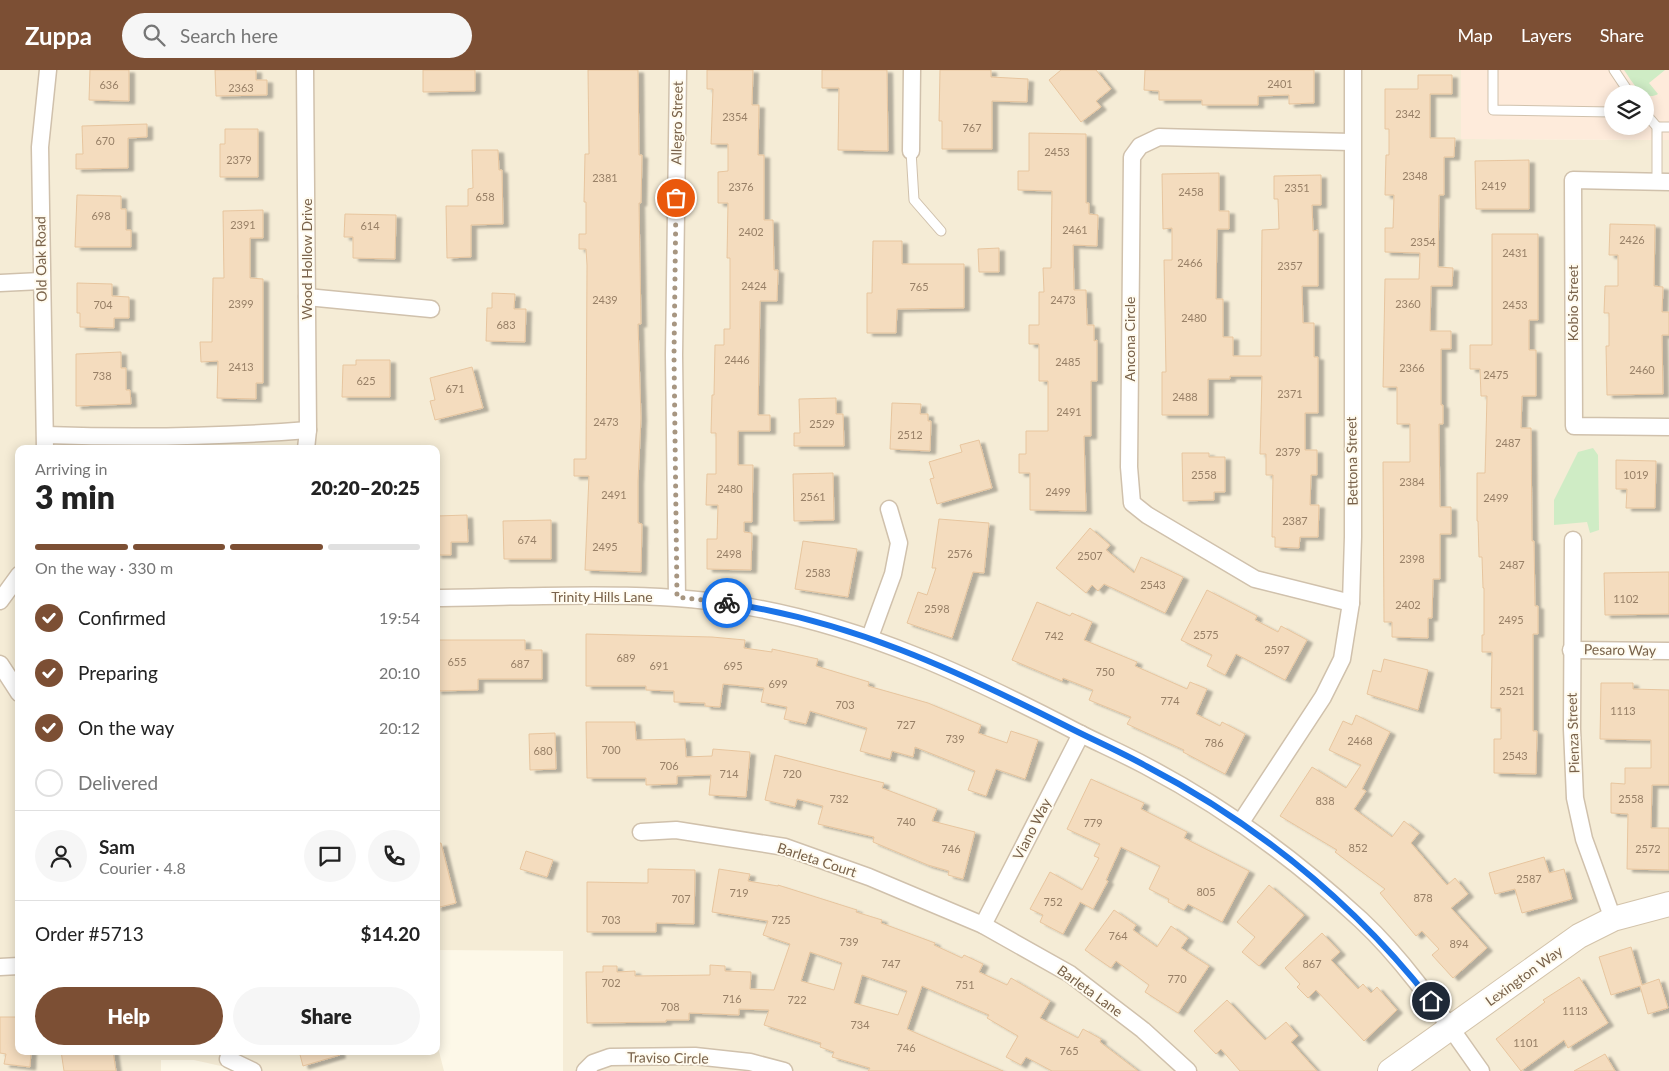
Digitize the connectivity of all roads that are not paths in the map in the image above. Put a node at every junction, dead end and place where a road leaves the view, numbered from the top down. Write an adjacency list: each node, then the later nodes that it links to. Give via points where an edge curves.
1 (48, 70): 17 (street, Old Oak Road, via 40,147)
2 (305, 70): 19 (street, Wood Hollow Drive)
3 (678, 70): 28 (street, Allegro Street, via 674,355)
4 (912, 70): 14 (street)
5 (1352, 70): 13 (street, Bettona Street)
6 (1493, 70): 9 (lane, via 1493,110)
7 (1614, 70): 8 (lane)
8 (1624, 85)
9 (1604, 112)
10 (1654, 124): 11 (lane)
11 (1657, 127): 12 (lane); 15 (lane)
12 (1669, 127)
13 (1351, 142): 31 (street, Bettona Street); 31 (street, Ancona Circle, via 1159,137 1140,146 1132,157 1129,467 1132,503 1147,516 1255,579)
14 (910, 151): 16 (lane, via 914,200)
15 (1663, 182): 21 (street, Kobio Street, via 1573,180 1574,426)
16 (941, 231)
17 (41, 281): 18 (street); 23 (street, Old Oak Road)
18 (0, 283)
19 (307, 297): 20 (street); 22 (street, Wood Hollow Drive)
20 (431, 309)
21 (1669, 427)
22 (308, 430): 23 (street, via 210,437); 24 (street, Wood Hollow Drive)
23 (46, 442)
24 (306, 445)
25 (889, 509): 32 (street, via 900,543 893,574)
26 (1573, 540): 33 (street, Pienza Street)
27 (15, 581): 30 (street)
28 (677, 597): 29 (street, Trinity Hills Lane); 32 (street, Trinity Hills Lane, via 803,617)
29 (440, 598)
30 (0, 601)
31 (1351, 603): 38 (street, Bettona Street, via 1342,659 1323,697)
32 (870, 637): 37 (street, Trinity Hills Lane, via 980,682)
33 (1571, 650): 34 (street, Pesaro Way); 41 (street, Pienza Street, via 1575,798 1584,839)
34 (1669, 650)
35 (0, 664): 36 (street)
36 (15, 687)
37 (1081, 734): 38 (street, Trinity Hills Lane, via 1147,766); 42 (street, Viano Way)
38 (1241, 822): 45 (street, Trinity Hills Lane, via 1314,878 1363,922 1399,960)
39 (641, 832): 42 (street, Barleta Court, via 676,830 785,847 869,877)
40 (1669, 904): 41 (street, Lexington Way)
41 (1613, 918): 45 (street, Lexington Way, via 1579,936)
42 (983, 925): 50 (street, Barleta Lane, via 1070,974 1143,1030)
43 (15, 966): 44 (street)
44 (0, 967)
45 (1451, 1029): 51 (street, Lexington Way); 52 (street, Trinity Hills Lane)
46 (230, 1055): 47 (street)
47 (253, 1071)
48 (585, 1071): 49 (street, Traviso Circle, via 592,1064 610,1057 695,1056 750,1062)
49 (784, 1071)
50 (1188, 1071)
51 (1390, 1071)
52 (1481, 1071)

